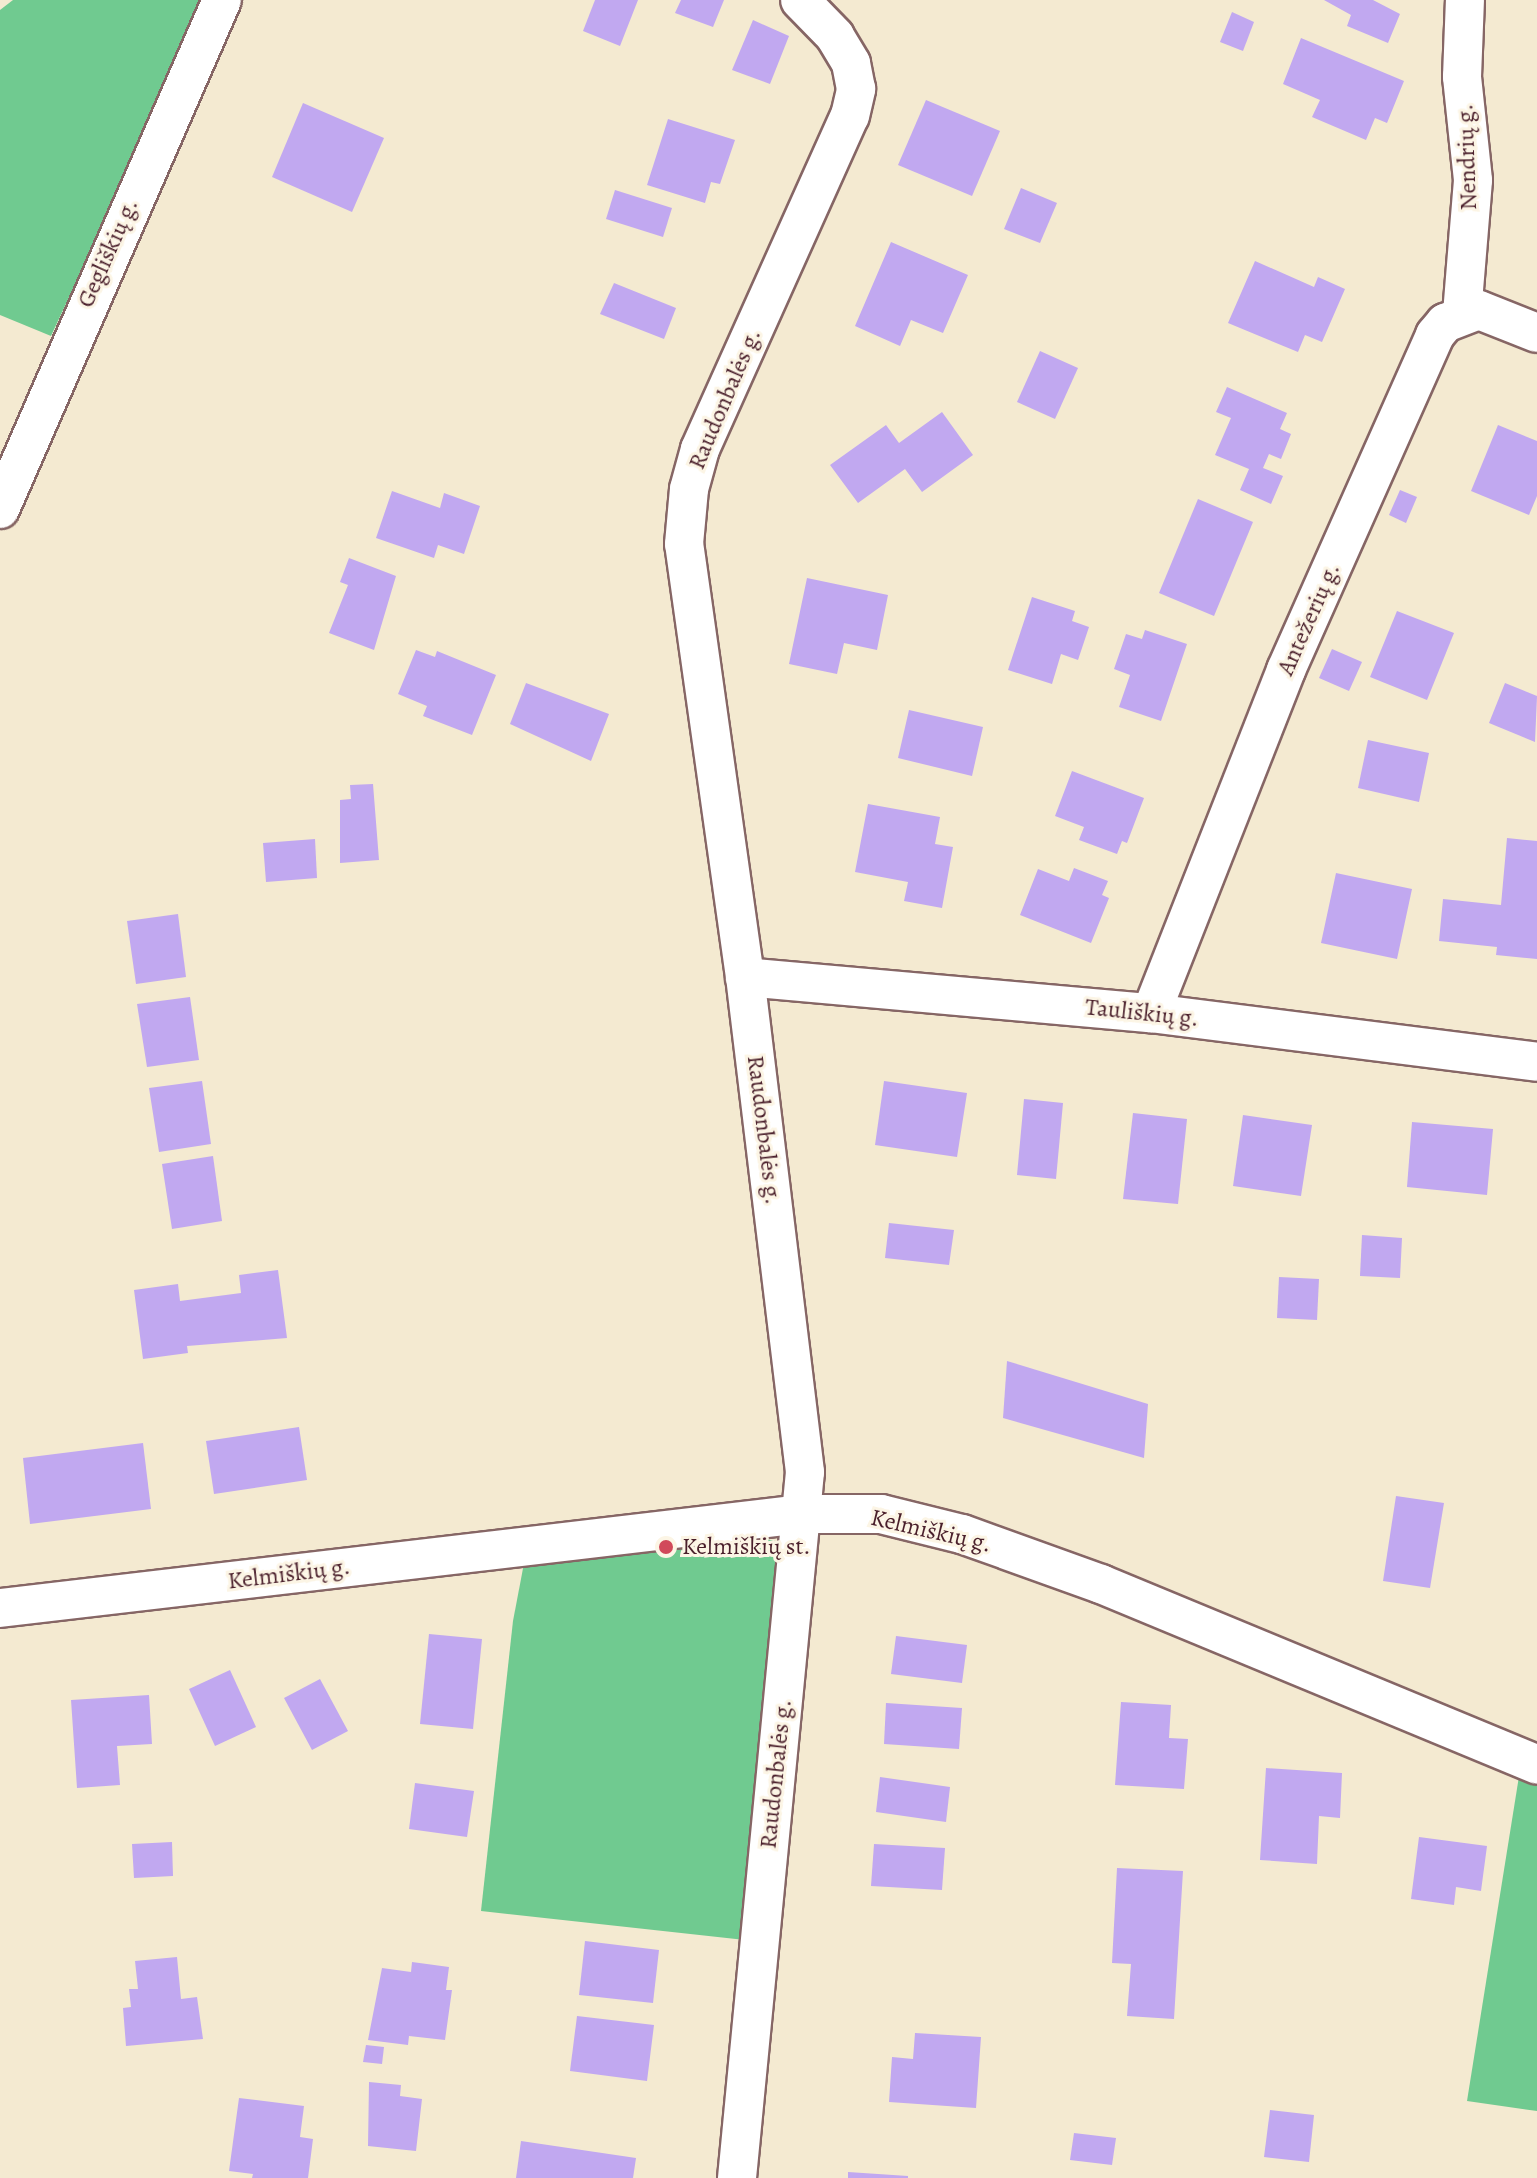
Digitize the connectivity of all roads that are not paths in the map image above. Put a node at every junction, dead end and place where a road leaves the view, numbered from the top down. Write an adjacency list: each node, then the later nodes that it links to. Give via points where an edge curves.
1 (222, 0): 6 (street, Gegliškių g.)
2 (800, 0): 7 (street, Raudonbalės g., via 835,36 851,63 856,89 850,116 700,449 689,489 684,544)
3 (1465, 0): 4 (street, Nendrių g., via 1462,77 1473,180)
4 (1462, 314): 5 (street, via 1488,312); 8 (street, Antežerių g., via 1435,335 1286,670)
5 (1537, 333)
6 (0, 509)
7 (745, 977): 8 (street, Tauliškių g.); 10 (street, Raudonbalės g., via 804,1446)
8 (1151, 1013): 9 (street, Tauliškių g.)
9 (1537, 1062)
10 (801, 1514): 11 (street, Kelmiškių g.); 12 (street, Kelmiškių g., via 881,1514 962,1534 1101,1584); 13 (street, Raudonbalės g.)
11 (0, 1608)
12 (1537, 1765)
13 (737, 2178)

